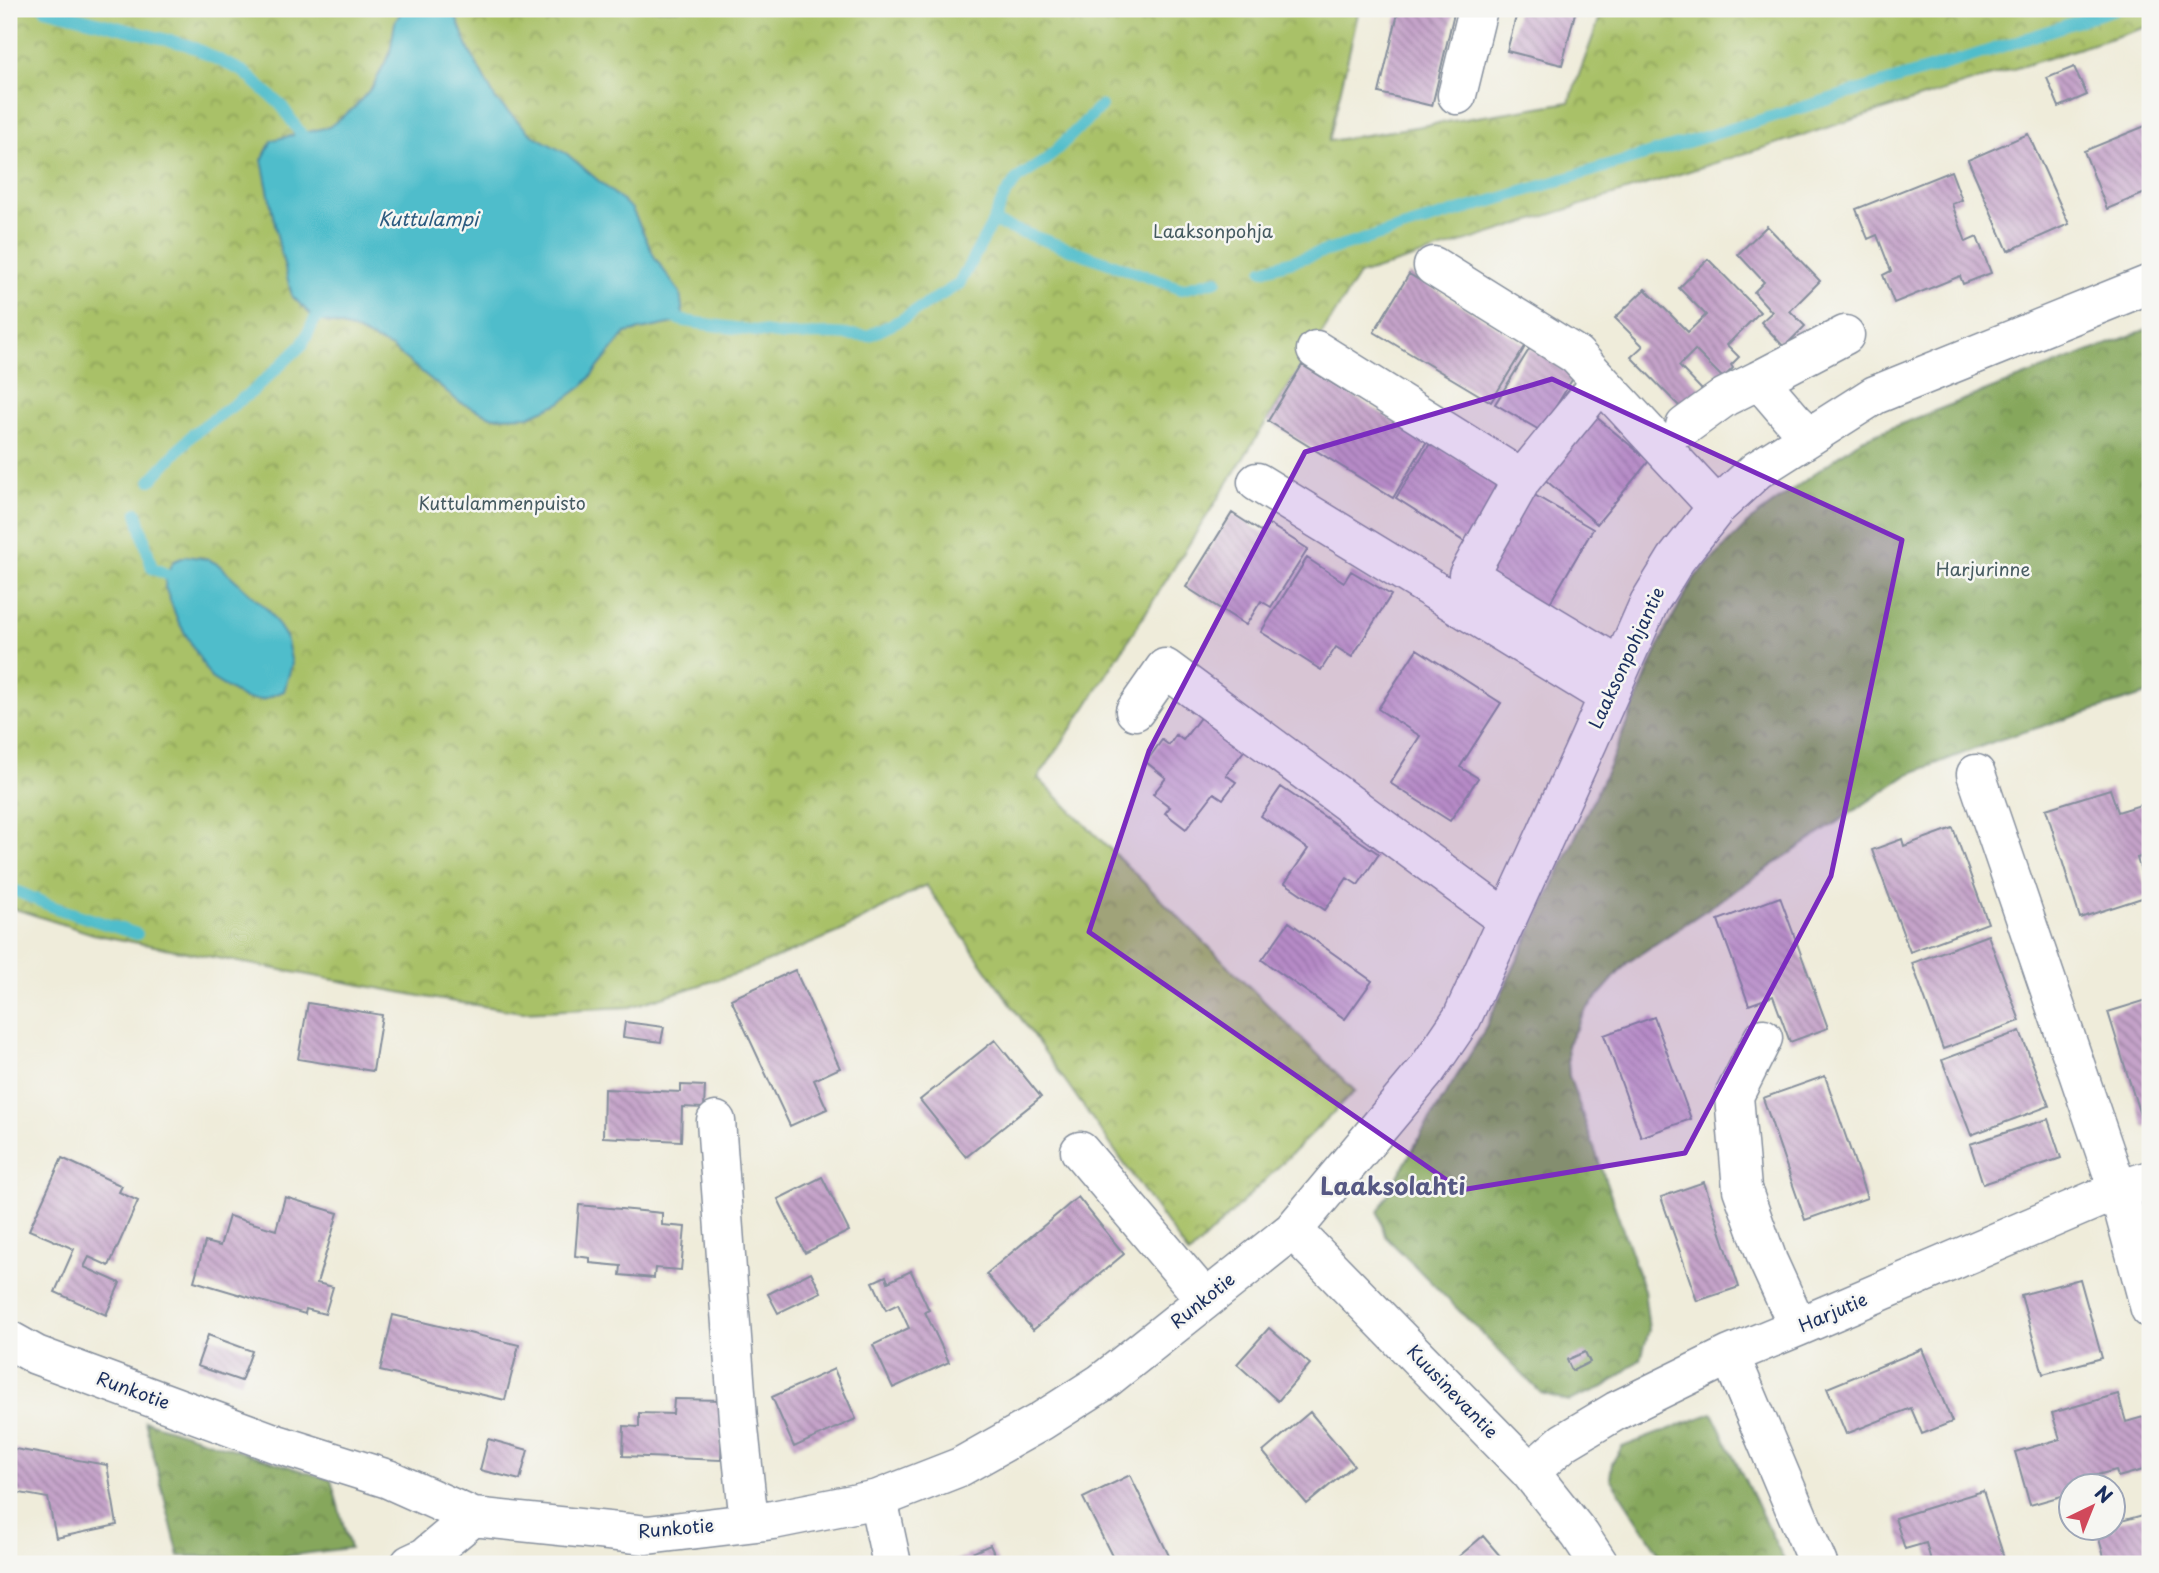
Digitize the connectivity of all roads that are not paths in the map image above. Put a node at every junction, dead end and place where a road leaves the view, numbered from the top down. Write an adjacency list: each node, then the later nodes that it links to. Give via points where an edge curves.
1 (1478, 9): 2 (street)
2 (1457, 95)
3 (1433, 266): 8 (street, via 1576,355)
4 (2150, 284): 10 (street, Laaksonpohjantie, via 1875,395)
5 (1845, 335): 7 (street)
6 (1316, 350): 11 (street)
7 (1759, 380): 9 (street, via 1725,397); 10 (street)
8 (1601, 382): 11 (street); 13 (street)
9 (1685, 426)
10 (1809, 435): 13 (street, Laaksonpohjantie, via 1757,470)
11 (1522, 479): 14 (street, via 1468,575)
12 (1257, 482): 14 (street)
13 (1717, 507): 14 (street, Laaksonpohjantie, via 1648,603)
14 (1613, 681): 17 (street, Laaksonpohjantie)
15 (1135, 711): 17 (street, via 1165,668)
16 (1976, 774): 21 (street)
17 (1507, 920): 22 (street, Laaksonpohjantie, via 1462,1018 1426,1071)
18 (1763, 1038): 25 (street, via 1734,1096 1742,1189)
19 (716, 1121): 31 (street)
20 (1080, 1151): 23 (street)
21 (2134, 1185): 24 (street); 25 (street, Harjutie)
22 (1293, 1230): 23 (street, Runkotie); 28 (street, Kuusinevantie)
23 (1205, 1299): 29 (street, Runkotie, via 1101,1383 1040,1422 960,1467)
24 (2150, 1309)
25 (1798, 1328): 27 (street, Harjutie)
26 (9, 1340): 30 (street, Runkotie, via 211,1420 388,1479)
27 (1730, 1355): 28 (street, Harjutie, via 1616,1410 1564,1442); 36 (street)
28 (1530, 1472): 35 (street, Kuusinevantie)
29 (878, 1499): 31 (street, Runkotie); 34 (street)
30 (473, 1517): 32 (street, Runkotie); 33 (street)
31 (749, 1522): 32 (street, Runkotie)
32 (648, 1550)
33 (410, 1564)
34 (892, 1564)
35 (1599, 1564)
36 (1818, 1564)

